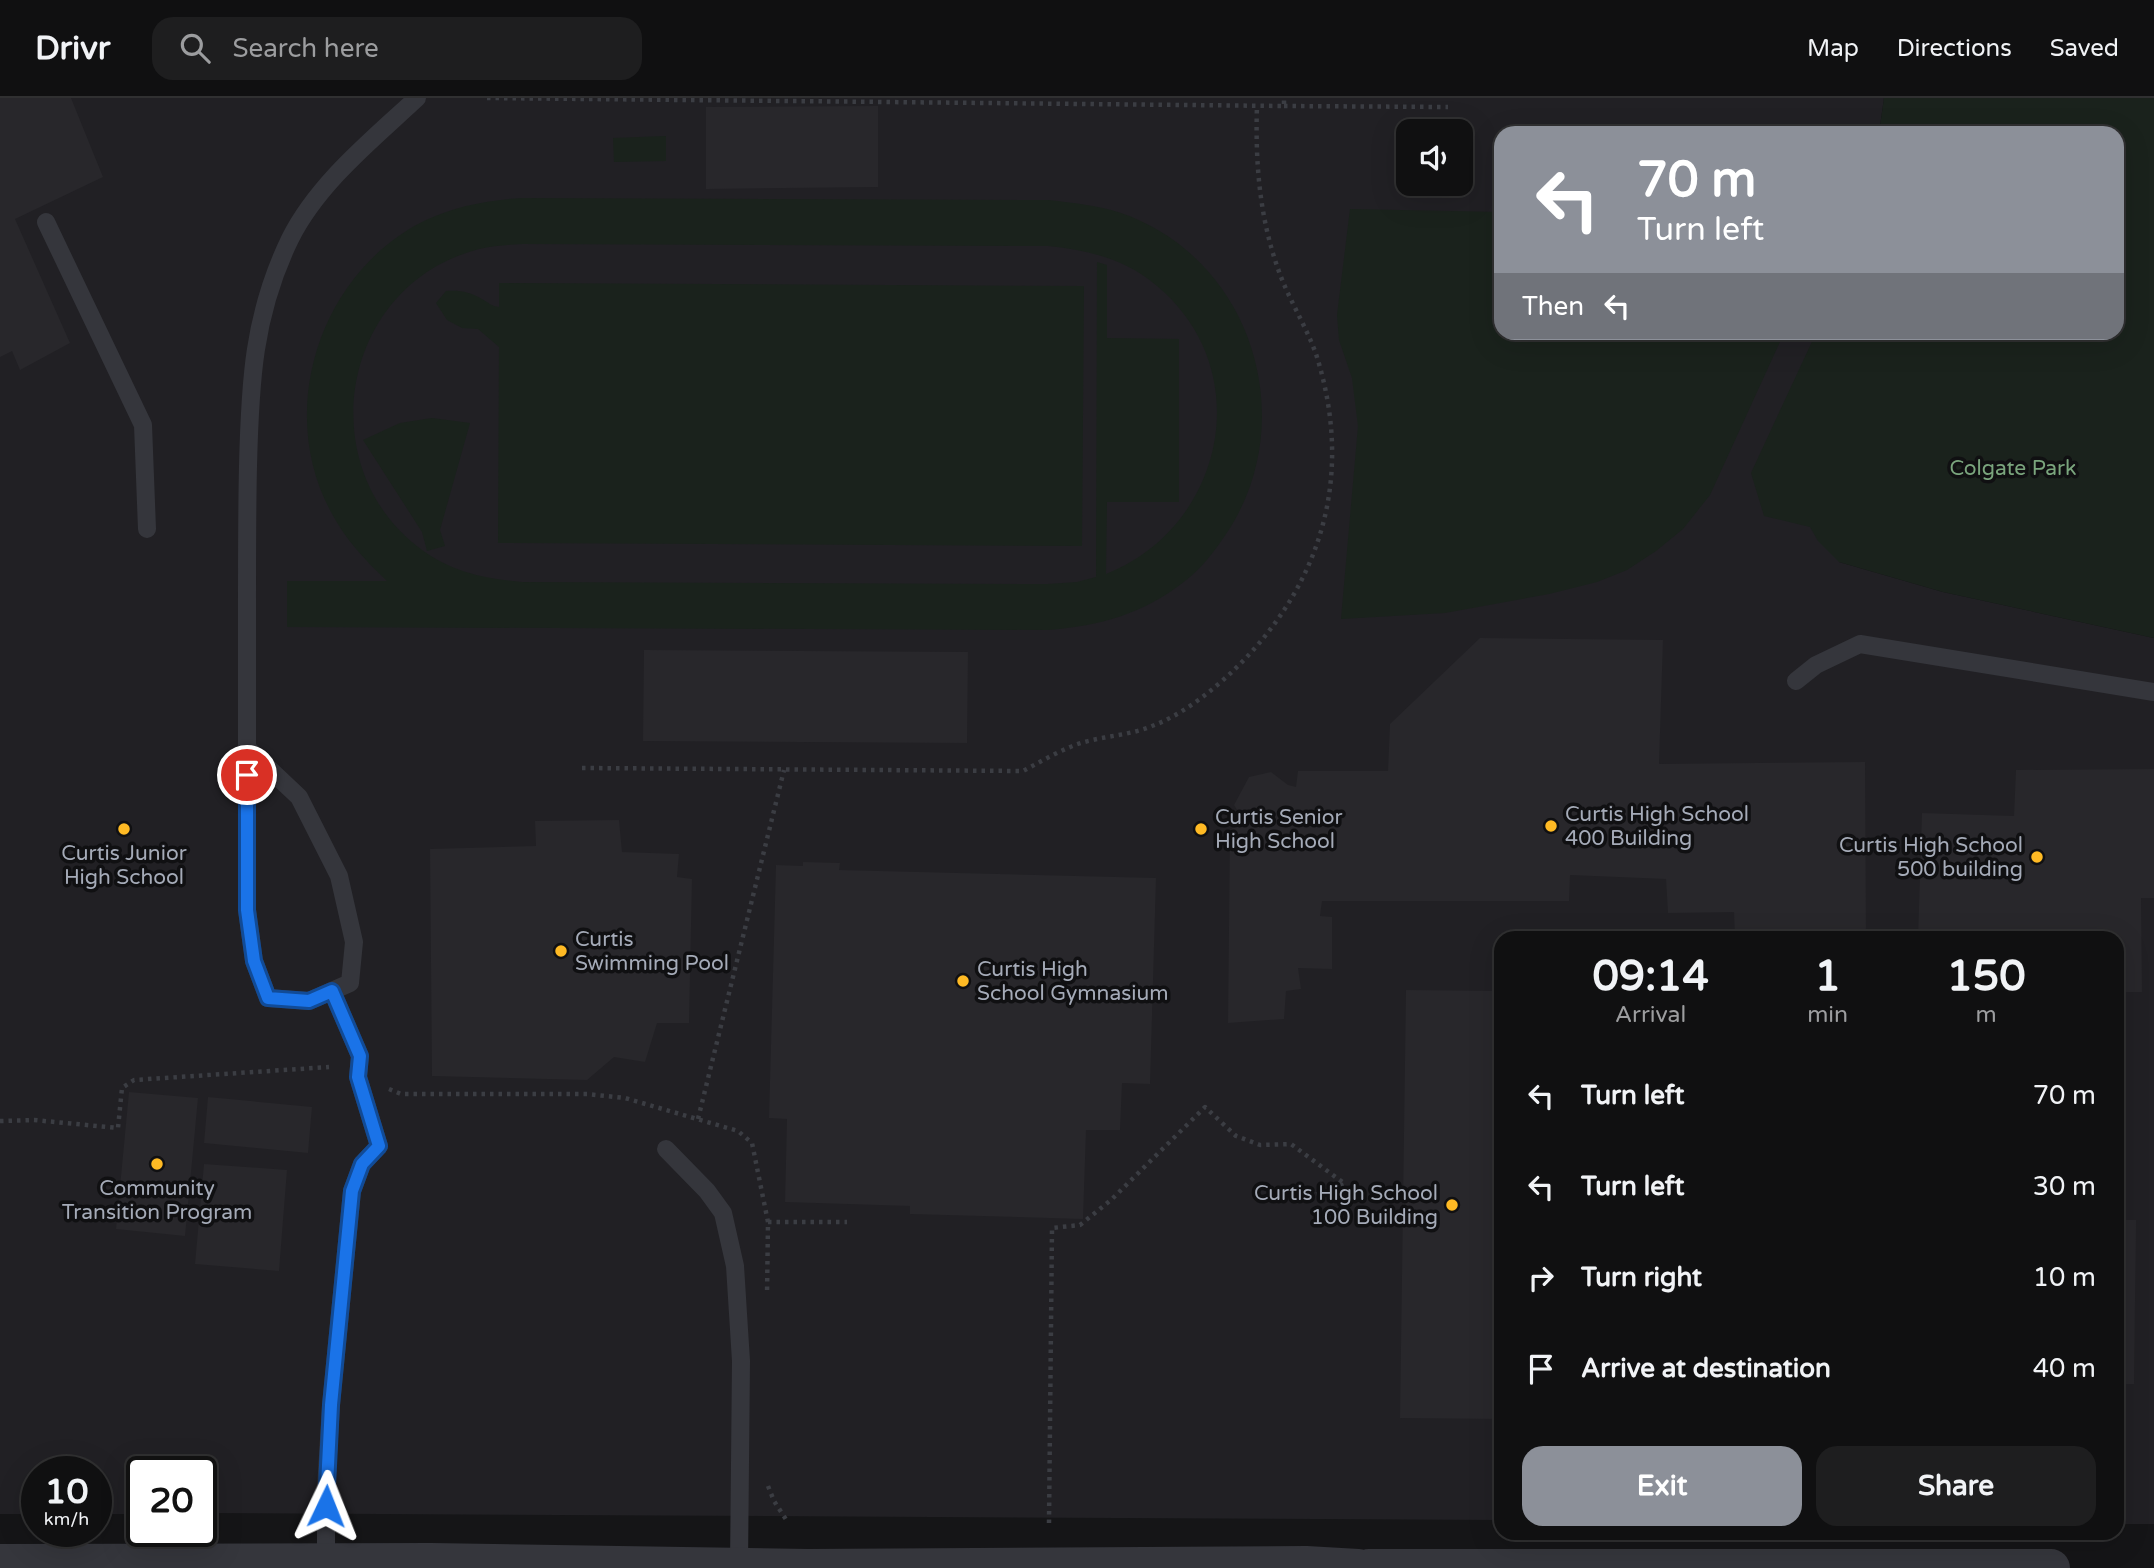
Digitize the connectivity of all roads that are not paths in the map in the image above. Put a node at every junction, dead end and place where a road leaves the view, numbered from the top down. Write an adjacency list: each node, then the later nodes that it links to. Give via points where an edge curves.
1 (417, 98): 6 (lane, via 361,150 306,213 279,265 263,310 252,365 249,420)
2 (46, 222): 3 (lane, via 143,425)
3 (147, 529)
4 (1796, 681): 5 (lane, via 1816,665 1860,644)
5 (2154, 692)
6 (247, 748): 7 (lane, via 299,797 340,876 354,942 350,982); 7 (lane, via 247,910 254,961 268,998 309,1001)
7 (332, 991): 9 (lane, via 360,1056 358,1077 379,1146 362,1164 352,1191 331,1405)
8 (666, 1149): 11 (lane, via 723,1213 735,1266 741,1361)
9 (326, 1562): 10 (street); 11 (street)
10 (0, 1563)
11 (738, 1565): 12 (street)
12 (870, 1567): 13 (street)
13 (1358, 1568)
14 (1369, 1568): 15 (street)
15 (1489, 1568): 16 (street)
16 (2051, 1568)

